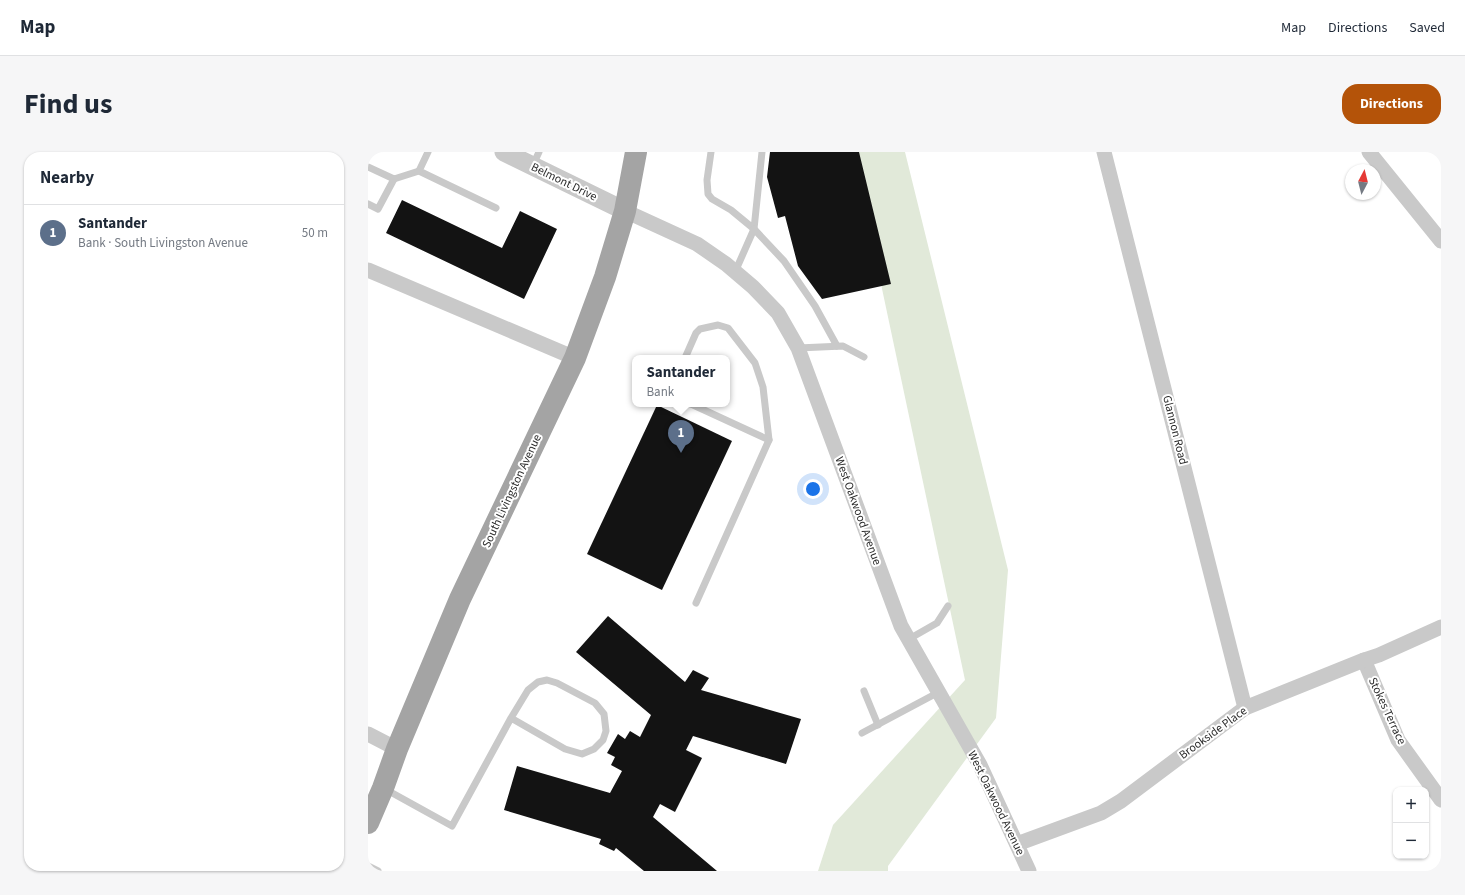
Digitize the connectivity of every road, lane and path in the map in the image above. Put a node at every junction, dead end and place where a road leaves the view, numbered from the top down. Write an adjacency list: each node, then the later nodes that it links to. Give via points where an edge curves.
1 (428, 152): 10 (lane)
2 (504, 152): 8 (street, Belmont Drive)
3 (636, 152): 14 (main road, South Livingston Avenue)
4 (712, 152): 15 (lane, via 707,180 708,194)
5 (762, 152): 15 (lane)
6 (1104, 152): 33 (street, Glannon Road)
7 (1369, 152): 16 (street)
8 (535, 159): 14 (street, Belmont Drive)
9 (368, 167): 11 (lane)
10 (420, 171): 11 (lane); 13 (lane)
11 (394, 179): 12 (lane, via 378,209)
12 (368, 204)
13 (496, 208)
14 (625, 211): 18 (street, West Oakwood Avenue, via 697,244); 23 (main road, South Livingston Avenue)
15 (754, 229): 18 (lane); 19 (lane, via 784,261 815,306)
16 (1441, 241)
17 (368, 270): 23 (street)
18 (735, 272): 20 (street, West Oakwood Avenue, via 778,313)
19 (837, 346): 20 (lane); 22 (lane, via 843,346)
20 (798, 348): 29 (street, West Oakwood Avenue, via 901,626)
21 (685, 355): 25 (lane, via 700,329 718,325 728,328 756,363 763,387)
22 (864, 357)
23 (575, 358): 38 (main road, South Livingston Avenue, via 460,599)
24 (698, 407): 25 (lane)
25 (769, 440): 26 (lane)
26 (696, 603)
27 (948, 606): 29 (lane, via 937,623)
28 (1441, 628): 30 (street, Brookside Place, via 1379,656)
29 (909, 639): 32 (street, West Oakwood Avenue)
30 (1364, 660): 33 (street, Brookside Place); 40 (street, Stokes Terrace, via 1398,740)
31 (864, 692): 35 (lane)
32 (939, 692): 35 (lane); 42 (street, West Oakwood Avenue, via 980,765)
33 (1245, 708): 42 (street, Brookside Place, via 1101,813)
34 (511, 718): 34 (lane, via 565,749 582,754 594,749 603,740 606,731 604,714 595,703 547,680 538,682 528,690); 39 (lane, via 452,826)
35 (878, 725): 37 (lane)
36 (368, 734): 38 (street)
37 (862, 734)
38 (397, 749): 39 (main road, South Livingston Avenue)
39 (383, 788): 41 (main road, South Livingston Avenue)
40 (1441, 800)
41 (368, 823)
42 (1017, 844): 45 (street, West Oakwood Avenue)
43 (368, 866): 44 (lane)
44 (378, 871)
45 (1029, 871)

